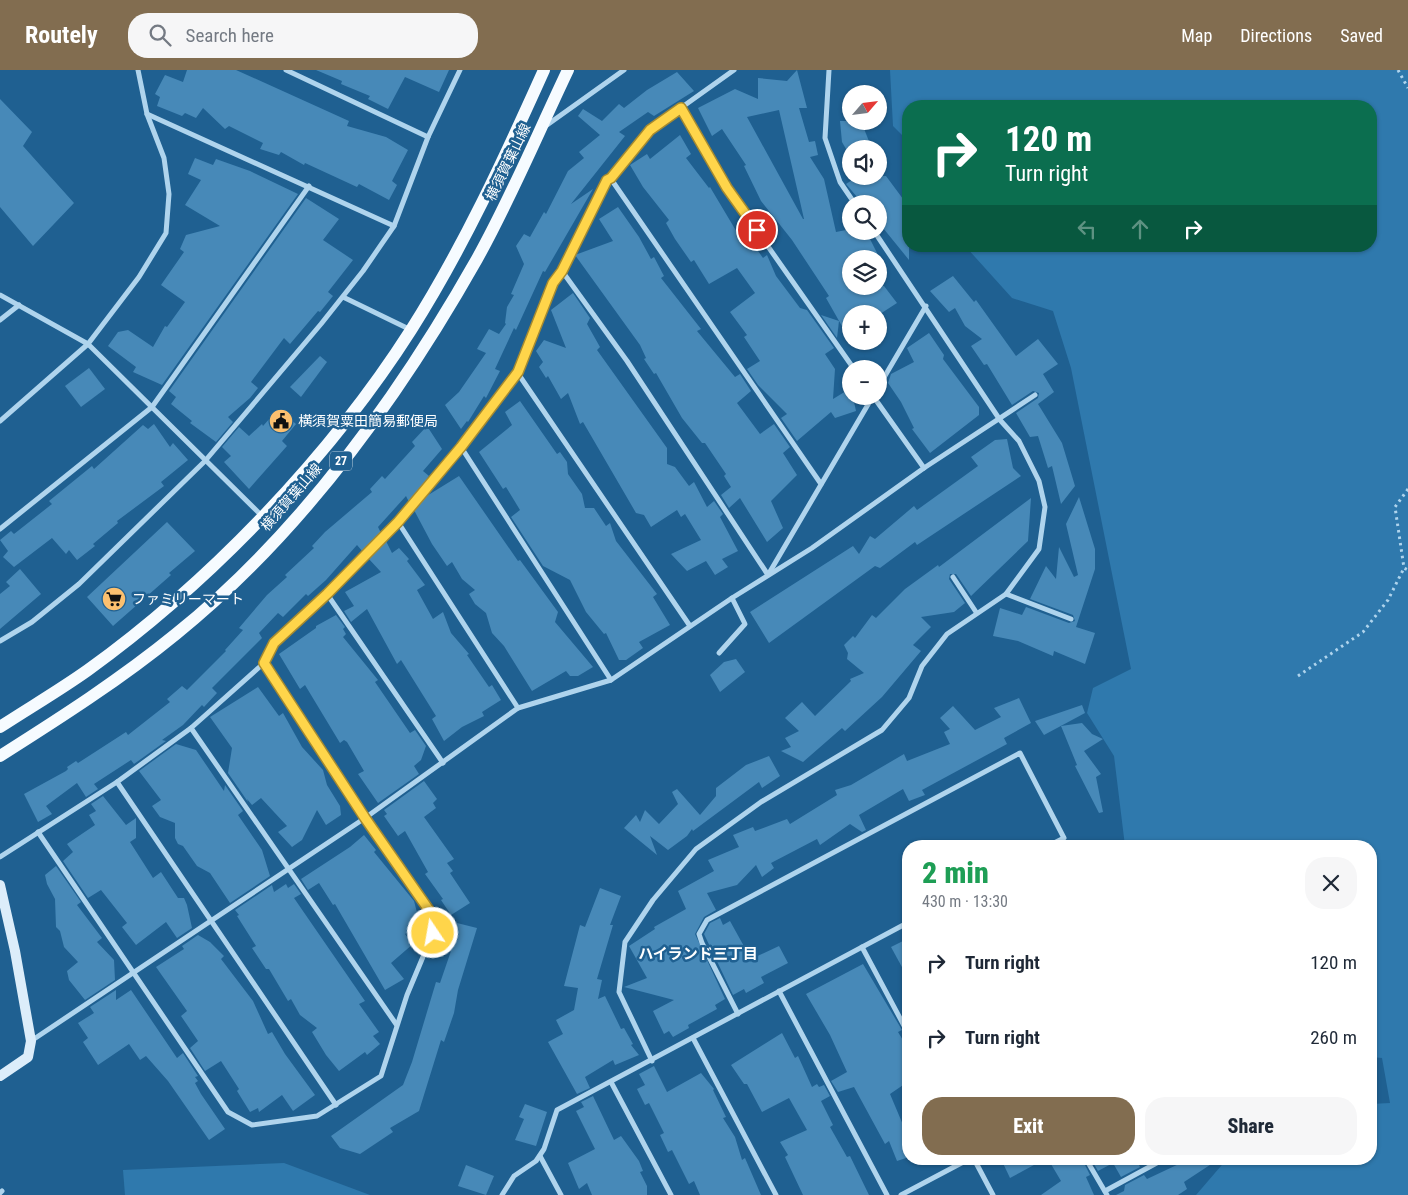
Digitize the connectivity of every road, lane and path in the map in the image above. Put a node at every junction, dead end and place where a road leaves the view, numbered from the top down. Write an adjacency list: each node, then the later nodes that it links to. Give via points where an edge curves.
1 (138, 70): 12 (street)
2 (286, 70): 14 (street)
3 (460, 70): 14 (street)
4 (544, 70): 26 (main road, 横須賀葉山線 / 27, via 501,165)
5 (568, 70): 13 (main road, 横須賀葉山線 / 27)
6 (624, 70): 13 (street)
7 (734, 70): 11 (street)
8 (829, 70): 17 (street, via 825,138 840,182)
9 (1398, 70): 10 (path)
10 (1408, 88)
11 (681, 108): 15 (street, via 650,130); 28 (street, via 727,188)
12 (147, 114): 16 (street); 27 (street, via 164,158 170,194 166,233 139,278)
13 (540, 129): 62 (main road, 横須賀葉山線 / 27, via 478,257 417,359 368,429 302,510 240,577 176,634 90,698)
14 (428, 137): 18 (street)
15 (611, 178): 20 (street, via 607,180); 40 (street)
16 (309, 186): 18 (street); 34 (street)
17 (849, 195)
18 (394, 226): 22 (street)
19 (880, 240): 24 (street)
20 (562, 271): 29 (street, via 553,283); 46 (street, via 627,361)
21 (0, 295): 23 (street)
22 (343, 297): 26 (street); 38 (street)
23 (19, 305): 25 (street); 27 (street)
24 (926, 306): 30 (street); 35 (street)
25 (0, 320)
26 (411, 330): 42 (main road, 横須賀葉山線 / 27, via 364,396)
27 (88, 344): 34 (street); 36 (street)
28 (848, 360)
29 (518, 372): 37 (street); 53 (street)
30 (887, 372)
31 (1035, 395): 35 (street)
32 (868, 405): 40 (street)
33 (879, 405): 39 (street)
34 (152, 407): 38 (street); 44 (street)
35 (1000, 420): 39 (street); 49 (street, via 1019,441 1040,481 1045,507 1039,549)
36 (0, 421)
37 (461, 447): 43 (street); 58 (street)
38 (205, 461): 42 (street); 54 (street, via 79,584 32,622)
39 (924, 468): 46 (street, via 812,548)
40 (822, 484): 46 (street)
41 (1408, 489): 45 (path, via 1395,507)
42 (263, 517): 60 (main road, 横須賀葉山線 / 27, via 172,602 88,670)
43 (398, 522): 48 (street); 59 (street)
44 (0, 529)
45 (1406, 569): 57 (path, via 1388,600 1363,632)
46 (768, 575): 50 (street)
47 (953, 577): 51 (street)
48 (327, 594): 56 (street, via 274,643); 63 (street)
49 (1006, 594): 51 (street); 52 (street)
50 (732, 598): 53 (street); 55 (street, via 745,624)
51 (976, 612): 81 (street, via 947,634 922,666 909,698 882,730 761,802 696,849 653,900 626,942 619,992)
52 (1071, 619)
53 (690, 626): 58 (street)
54 (0, 641)
55 (719, 653)
56 (264, 663): 61 (street); 65 (street)
57 (1298, 676)
58 (611, 680): 59 (street)
59 (518, 708): 63 (street)
60 (0, 727)
61 (191, 728): 64 (street); 69 (street)
62 (0, 756)
63 (443, 763): 65 (street)
64 (117, 782): 66 (street); 71 (street)
65 (365, 818): 69 (street); 78 (street, via 431,913 433,933)
66 (38, 832): 68 (street); 74 (street)
67 (1060, 840): 76 (street, via 1064,838 1020,753 707,920 699,934)
68 (0, 857)
69 (290, 869): 71 (street); 78 (street)
70 (0, 885): 80 (street)
71 (212, 921): 74 (street); 84 (street)
72 (902, 926): 73 (street)
73 (862, 947): 75 (street); 77 (street)
74 (132, 973): 80 (street); 84 (street, via 228,1112 252,1125 317,1116)
75 (779, 992): 76 (street); 95 (street)
76 (738, 1014): 79 (street)
77 (902, 1022)
78 (396, 1024): 84 (street, via 381,1076)
79 (693, 1038): 81 (street); 94 (street)
80 (31, 1041): 82 (street, via 28,1057)
81 (652, 1061): 83 (street)
82 (0, 1076)
83 (612, 1082): 85 (street, via 557,1110); 93 (street)
84 (336, 1105)
85 (540, 1156): 91 (street, via 514,1176); 92 (street)
86 (958, 1165): 96 (street)
87 (977, 1165): 97 (street)
88 (1090, 1165): 90 (street)
89 (1154, 1165): 90 (street)
90 (1106, 1193)
91 (502, 1195)
92 (561, 1195)
93 (671, 1195)
94 (776, 1195)
95 (887, 1195)
96 (901, 1195)
97 (994, 1195)

